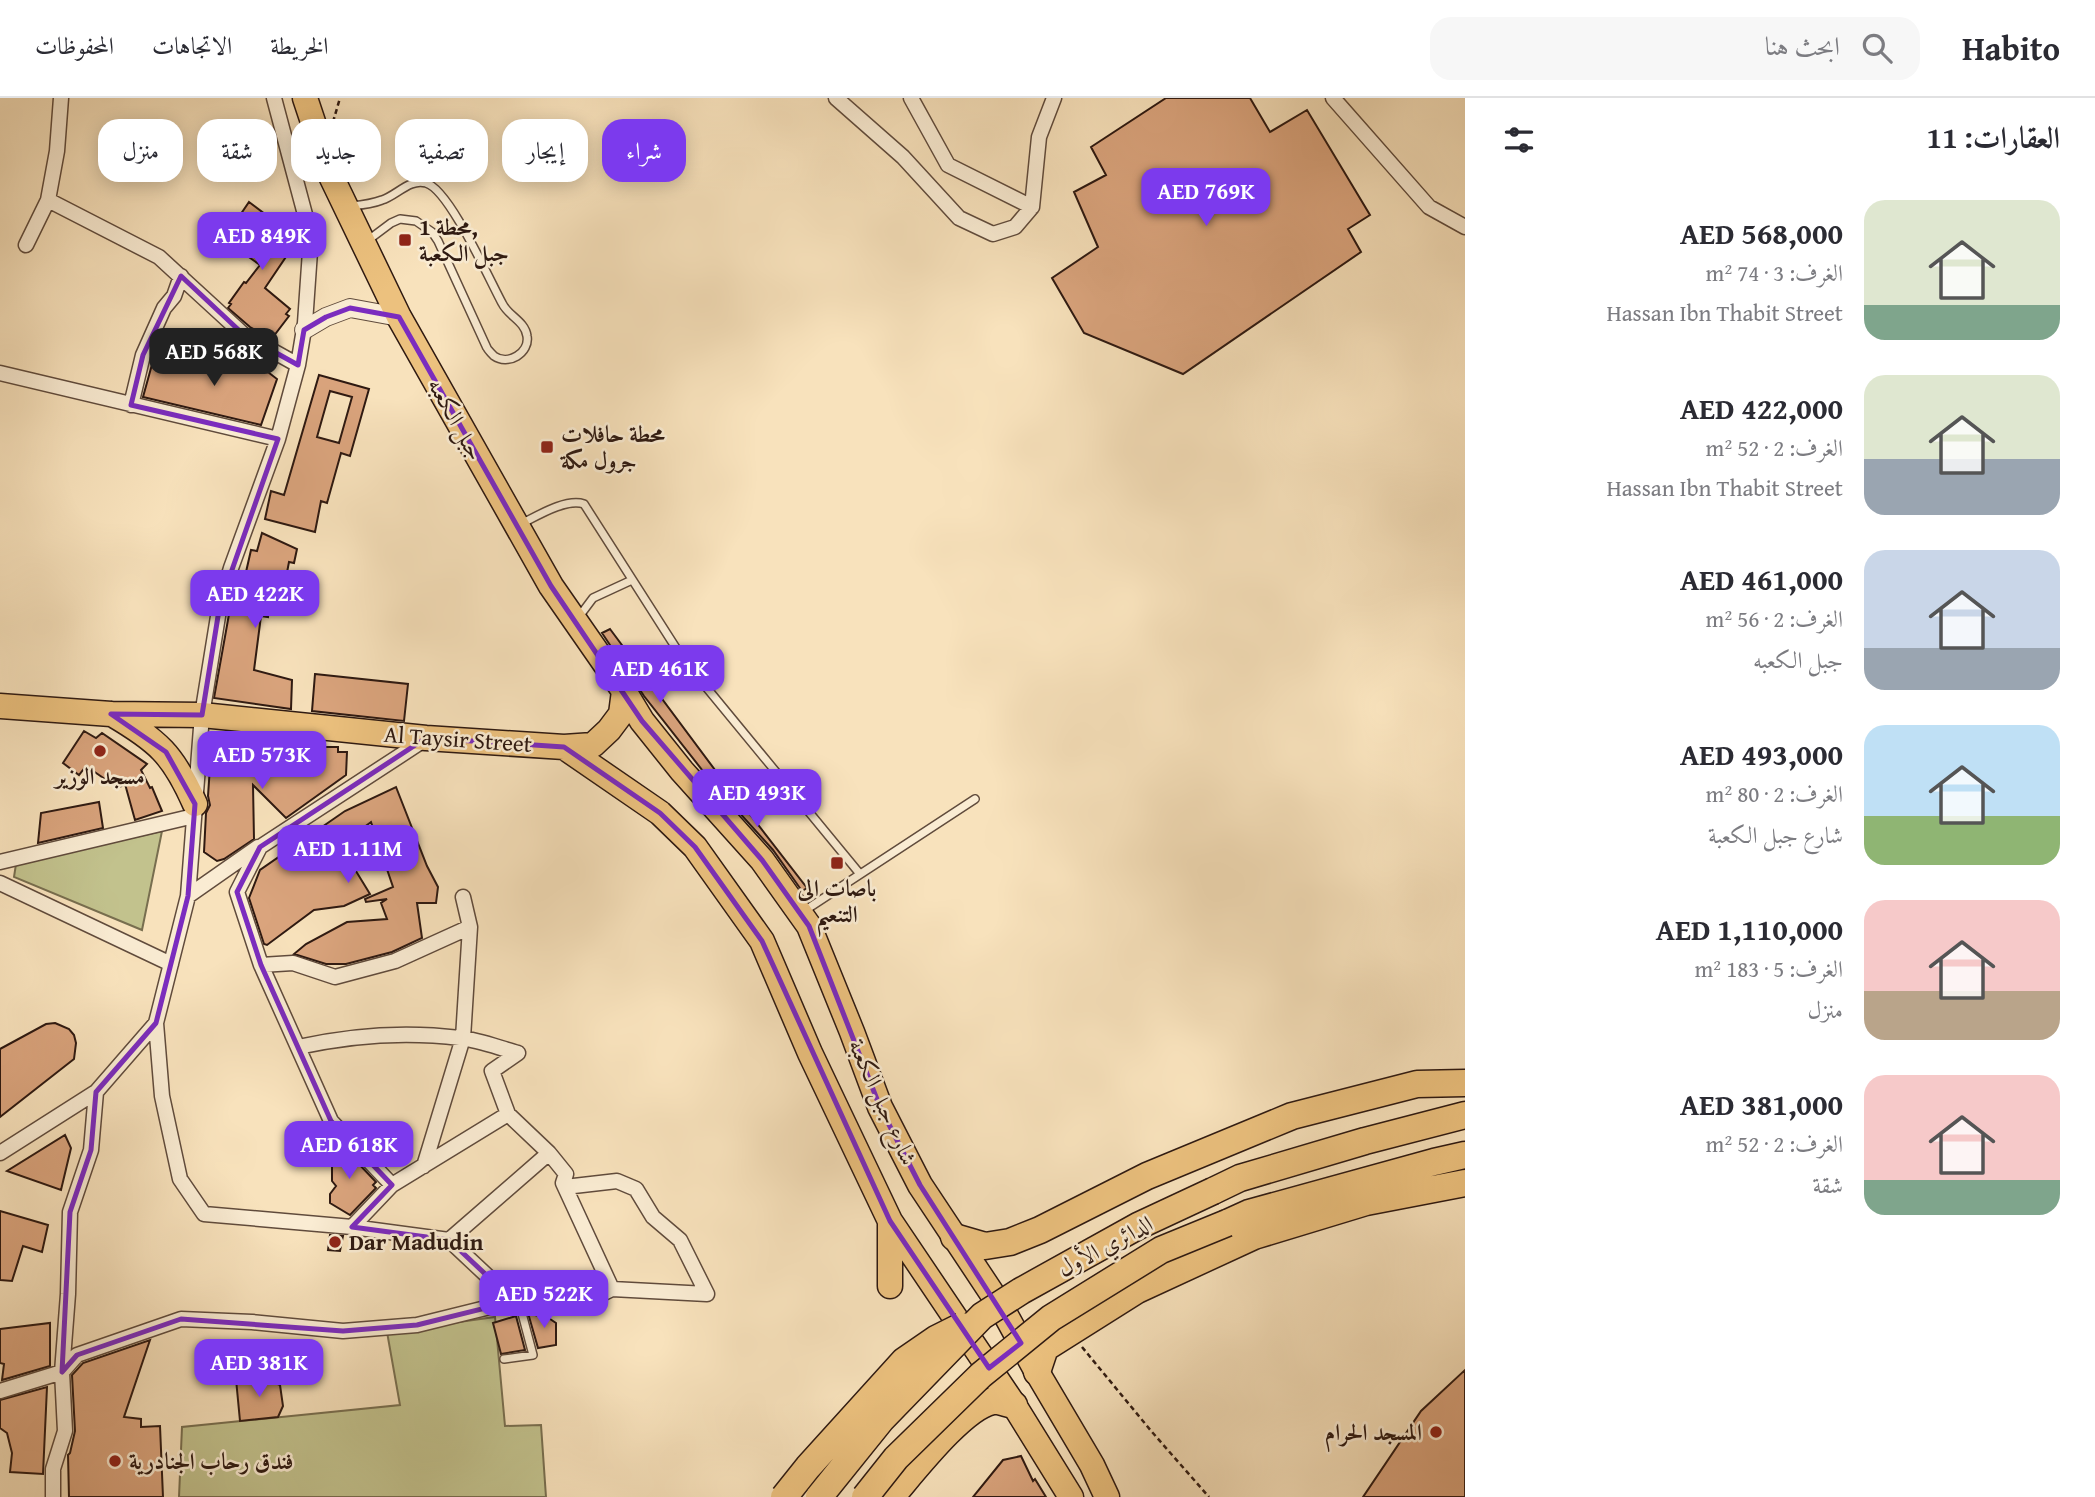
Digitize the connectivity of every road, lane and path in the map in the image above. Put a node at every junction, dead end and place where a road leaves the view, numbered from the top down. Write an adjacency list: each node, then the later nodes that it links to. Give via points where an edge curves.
1 (61, 98): 8 (street)
2 (274, 98): 16 (street, via 311,237)
3 (305, 98): 9 (highway, جبل الكعبه)
4 (835, 98): 10 (street, via 903,157 959,218 993,234 1015,227)
5 (911, 98): 10 (street, via 948,165)
6 (1054, 98): 10 (street, via 1039,137)
7 (1333, 98): 11 (street, via 1429,207)
8 (48, 200): 13 (street); 14 (street, via 159,257)
9 (346, 206): 12 (highway, جبل الكعبه); 12 (lane, via 387,199 414,183 434,187 459,221 505,310 521,323 527,337 525,348 519,355 501,359 487,348 438,241 425,225 400,219)
10 (1032, 207)
11 (1465, 227)
12 (364, 244): 15 (highway, جبل الكعبه)
13 (26, 245)
14 (181, 276): 17 (street, via 244,335); 19 (street, via 143,355)
15 (399, 317): 16 (street, via 350,309); 21 (highway, جبل الكعبه)
16 (304, 330): 17 (street)
17 (298, 365): 20 (street)
18 (0, 373): 19 (street)
19 (131, 405): 20 (street)
20 (278, 439): 27 (street, via 220,604)
21 (517, 526): 22 (lane, via 567,503 584,504); 23 (highway, جبل الكعبه)
22 (632, 580): 23 (lane, via 593,598); 36 (lane, via 683,659)
23 (576, 621): 24 (highway, جبل الكعبه)
24 (624, 691): 28 (highway, جبل الكعبه); 30 (highway, via 621,714 593,745)
25 (0, 706): 26 (highway, Al Taysir Street)
26 (111, 714): 27 (highway, Al Taysir Street); 33 (highway, via 166,752 183,776)
27 (202, 715): 29 (highway, Al Taysir Street); 33 (street)
28 (642, 722): 40 (highway, شارع جبل الكعبة, via 762,860)
29 (426, 738): 30 (highway, Al Taysir Street); 34 (street)
30 (564, 747): 31 (highway, Al Taysir Street)
31 (613, 779): 58 (highway, شارع جبل الكعبة, via 660,813 695,847 762,941)
32 (975, 799): 36 (lane)
33 (194, 810): 35 (street); 38 (street)
34 (260, 847): 38 (street); 43 (street, via 237,892)
35 (0, 862)
36 (860, 874): 40 (lane)
37 (0, 883): 42 (street)
38 (188, 895): 42 (street)
39 (463, 897): 41 (street)
40 (800, 914): 60 (highway, شارع جبل الكعبة, via 809,926 880,1107 920,1185)
41 (470, 927): 43 (street, via 395,961 335,977 293,963); 45 (street)
42 (171, 964): 44 (street)
43 (261, 965): 46 (street)
44 (156, 1023): 48 (street); 59 (street, via 162,1096 180,1179 204,1214)
45 (463, 1038): 46 (street, via 394,1034); 49 (street, via 518,1053 492,1071); 54 (street)
46 (298, 1046): 56 (street, via 331,1121)
47 (1465, 1083): 60 (highway, via 1417,1084 1292,1116 1147,1176 1010,1242 985,1246)
48 (96, 1093): 51 (street); 69 (street, via 91,1150 70,1212)
49 (508, 1114): 52 (street); 54 (street)
50 (1465, 1115): 65 (highway, الدائري الأول, bridge, via 1240,1178 1138,1226)
51 (0, 1153)
52 (549, 1153): 57 (street, via 566,1174); 61 (street)
53 (1465, 1155): 75 (highway, الدائري الأول, bridge, via 1249,1213 1161,1250 1051,1318 981,1375 896,1458)
54 (424, 1166): 56 (street)
55 (1465, 1183): 66 (highway, via 1366,1202 1254,1236 1136,1290)
56 (392, 1185): 59 (street)
57 (565, 1187): 63 (street); 63 (street, via 617,1181 636,1189 653,1217 680,1240 707,1294)
58 (890, 1221): 62 (highway); 71 (highway, شارع جبل الكعبة)
59 (352, 1227): 61 (street)
60 (954, 1237): 68 (highway, شارع جبل الكعبة, via 1003,1310)
61 (449, 1240): 64 (street)
62 (890, 1286)
63 (612, 1289): 64 (street, via 562,1302)
64 (516, 1302): 67 (lane, via 533,1355); 69 (street, via 417,1325 343,1331 181,1319 77,1355)
65 (982, 1316): 73 (highway, bridge, via 904,1361); 74 (highway, الدائري الأول, bridge, via 881,1420)
66 (1070, 1332): 68 (highway, via 1045,1348); 79 (path)
67 (504, 1359)
68 (1037, 1372): 78 (highway, شارع جبل الكعبة)
69 (62, 1373): 70 (street); 72 (street, via 65,1431 53,1469)
70 (0, 1391)
71 (1014, 1405): 76 (highway, via 994,1401 980,1406 952,1428); 77 (highway, شارع جبل الكعبة)
72 (53, 1497)
73 (784, 1497)
74 (819, 1497)
75 (865, 1497)
76 (891, 1497)
77 (1071, 1497)
78 (1107, 1497)
79 (1209, 1497)

